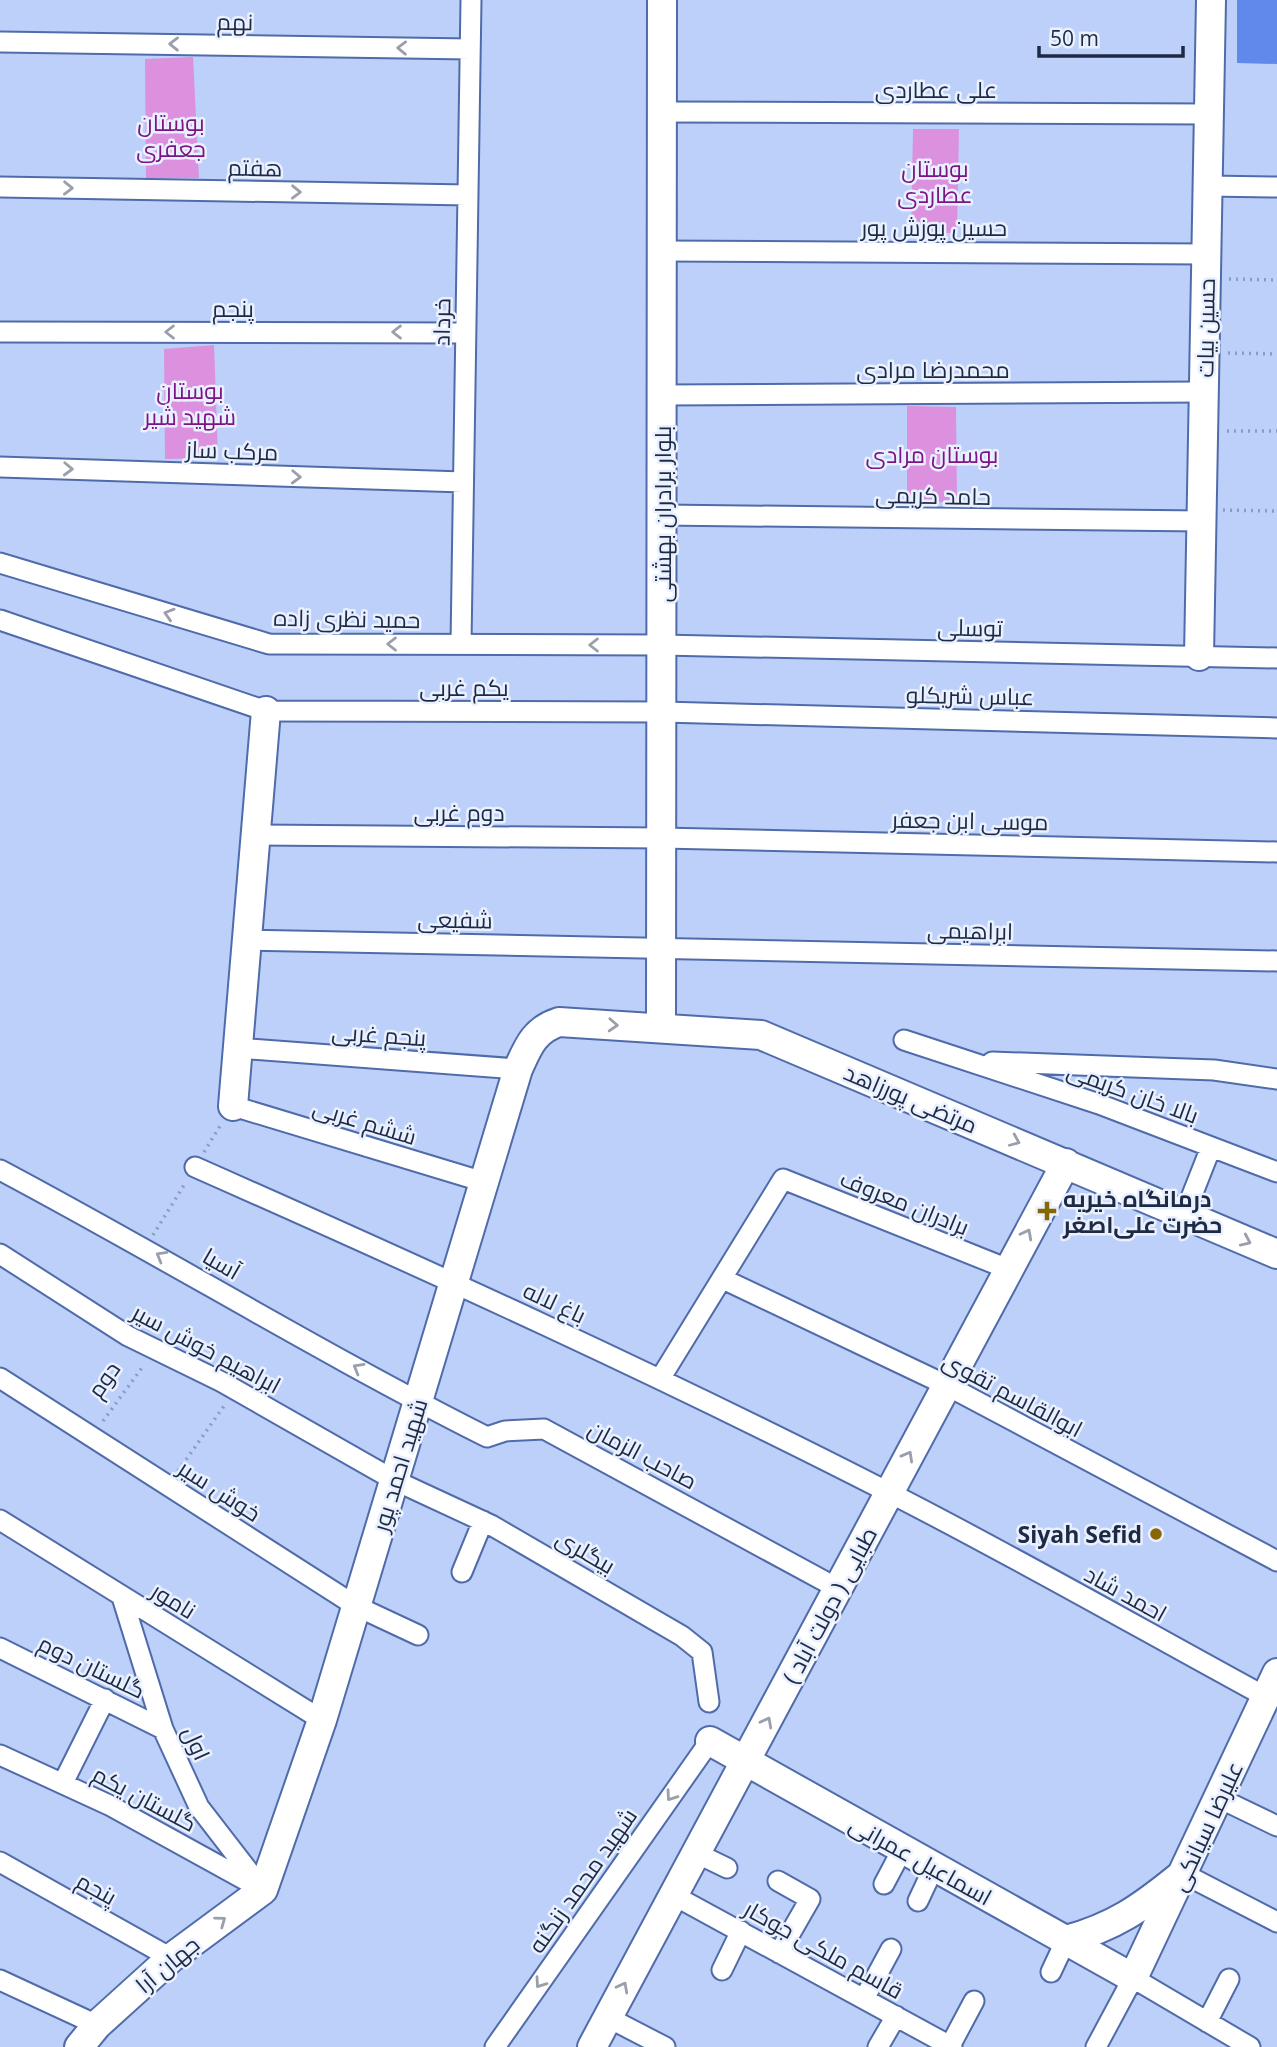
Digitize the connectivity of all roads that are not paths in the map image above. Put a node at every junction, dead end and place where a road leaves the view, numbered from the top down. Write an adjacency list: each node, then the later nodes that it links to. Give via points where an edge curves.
1 (471, 0): 5 (street, خرداد)
2 (662, 0): 6 (street, بلوار برادران بهشتی)
3 (1211, 0): 7 (street, حسین بیات)
4 (0, 42): 5 (street, نهم, one-way to 4)
5 (470, 49): 11 (street, خرداد)
6 (662, 112): 7 (street, علی عطاردی); 12 (street, بلوار برادران بهشتی)
7 (1209, 114): 8 (street, حسین بیات)
8 (1208, 186): 10 (street); 13 (street, حسین بیات)
9 (0, 187): 11 (street, هفتم, one-way to 11)
10 (1277, 187)
11 (468, 195): 15 (street, خرداد)
12 (662, 251): 13 (street, حسین پوزش پور); 17 (street, بلوار برادران بهشتی)
13 (1206, 266): 16 (street, حسین بیات)
14 (0, 332): 15 (street, پنجم, one-way to 14)
15 (465, 332): 19 (street, خرداد)
16 (1204, 392): 17 (street, محمدرضا مرادی); 21 (street, حسین بیات)
17 (662, 395): 20 (street, بلوار برادران بهشتی)
18 (0, 467): 19 (street, مرکب ساز, one-way to 19)
19 (463, 482): 24 (street, خرداد)
20 (662, 515): 21 (street, حامد کریمی); 25 (street, بلوار برادران بهشتی)
21 (1203, 515): 26 (street, حسین بیات)
22 (0, 563): 24 (street, حمید نظری زاده, one-way to 22, via 269,644)
23 (0, 620): 28 (street, یکم غربی)
24 (461, 644): 25 (street, حمید نظری زاده, one-way to 24)
25 (662, 645): 26 (street, توسلی); 29 (street, بلوار برادران بهشتی)
26 (1199, 656): 27 (street, توسلی)
27 (1277, 657)
28 (266, 711): 29 (street, یکم غربی); 31 (street)
29 (663, 712): 30 (street, عباس شریکلو); 32 (street, بلوار برادران بهشتی)
30 (1277, 728)
31 (256, 835): 32 (street, دوم غربی); 34 (street)
32 (662, 838): 33 (street, موسی ابن جعفر); 35 (street, بلوار برادران بهشتی)
33 (1277, 852)
34 (247, 940): 35 (street, شفیعی); 40 (street)
35 (662, 948): 36 (street, ابراهیمی); 37 (street, بلوار برادران بهشتی)
36 (1277, 961)
37 (661, 1028): 38 (street, مرتضی پورزاهد, one-way to 37, via 559,1022); 46 (street, مرتضی پورزاهد, one-way to 46, via 761,1035)
38 (531, 1038): 42 (street, شهید احمد پور)
39 (904, 1040): 41 (street, بالا خان کریمی)
40 (237, 1048): 42 (street, پنجم غربی); 44 (street)
41 (970, 1061): 43 (street, بالا خان کریمی, via 1214,1070); 45 (street, بالا خان کریمی)
42 (518, 1069): 50 (street, شهید احمد پور)
43 (1277, 1079)
44 (233, 1106): 50 (street, ششم غربی)
45 (1211, 1147): 49 (street, بالا خان کریمی); 51 (street)
46 (1066, 1163): 51 (street, مرتضی پورزاهد); 54 (street, طبایی ( دولت آباد ), one-way to 46)
47 (195, 1167): 56 (street, باغ لاله)
48 (0, 1170): 60 (street, آسیا, one-way to 48, via 146,1247)
49 (1277, 1172)
50 (484, 1182): 56 (street, شهید احمد پور)
51 (1185, 1213): 53 (street, مرتضی پورزاهد, one-way to 53)
52 (0, 1254): 61 (street, ابراهیم خوش سیر, via 128,1336 236,1390)
53 (1277, 1254)
54 (1008, 1269): 55 (street, برادران معروف, via 783,1179); 59 (street, طبایی ( دولت آباد ))
55 (723, 1279): 58 (street); 59 (street, ابوالقاسم تقوی)
56 (454, 1281): 58 (street, باغ لاله); 60 (street, شهید احمد پور)
57 (0, 1378): 69 (street, خوش سیر)
58 (660, 1379): 62 (street, باغ لاله)
59 (946, 1385): 62 (street, طبایی ( دولت آباد ), one-way to 59); 65 (street, ابوالقاسم تقوی)
60 (418, 1402): 61 (street, شهید احمد پور); 67 (street, صاحب الزمان, via 487,1437 544,1429)
61 (394, 1480): 64 (street, بیگلری); 69 (street, شهید احمد پور)
62 (888, 1492): 67 (street, طبایی ( دولت آباد )); 72 (street, احمد شاد)
63 (0, 1520): 68 (street, نامور)
64 (483, 1521): 66 (street); 74 (street, بیگلری, via 702,1652)
65 (1277, 1561)
66 (461, 1572)
67 (837, 1588): 79 (street, طبایی ( دولت آباد ), one-way to 67)
68 (122, 1597): 75 (street, نامور); 76 (street, اول)
69 (356, 1606): 70 (street, خوش سیر); 75 (street, شهید احمد پور)
70 (418, 1635)
71 (0, 1648): 73 (street, گلستان دوم)
72 (1271, 1685): 81 (street, علیرضا سیانکی)
73 (105, 1699): 76 (street, گلستان دوم); 80 (street)
74 (709, 1702)
75 (322, 1720): 91 (street, شهید احمد پور)
76 (163, 1728): 91 (street, اول, via 199,1807)
77 (710, 1741): 79 (street, اسماعیل عمرانی); 114 (street, شهید محمد زنگنه, one-way to 114)
78 (0, 1755): 80 (street, گلستان یکم)
79 (746, 1762): 83 (street, اسماعیل عمرانی); 84 (street, طبایی ( دولت آباد ))
80 (63, 1783): 91 (street, گلستان یکم)
81 (1219, 1798): 82 (street); 88 (street, علیرضا سیانکی)
82 (1277, 1826)
83 (902, 1850): 86 (street, اسماعیل عمرانی); 90 (street)
84 (696, 1853): 87 (street); 92 (street, طبایی ( دولت آباد ))
85 (0, 1862): 99 (street, پنجم)
86 (934, 1867): 93 (street); 96 (street, اسماعیل عمرانی)
87 (727, 1868)
88 (1184, 1874): 94 (street); 96 (street, via 1134,1913 1101,1930); 102 (street, علیرضا سیانکی)
89 (778, 1881): 98 (street, via 810,1899)
90 (884, 1884)
91 (263, 1890): 99 (street, جهان آرا, one-way to 91)
92 (673, 1895): 95 (street, قاسم ملکی جوکار); 108 (street, طبایی ( دولت آباد ), one-way to 92)
93 (918, 1901)
94 (1277, 1922)
95 (741, 1931): 98 (street, قاسم ملکی جوکار); 100 (street)
96 (1066, 1940): 101 (street); 102 (street, اسماعیل عمرانی)
97 (891, 1949): 105 (street)
98 (779, 1953): 105 (street, قاسم ملکی جوکار)
99 (171, 1958): 110 (street, جهان آرا)
100 (722, 1970)
101 (1051, 1972)
102 (1133, 1978): 109 (street); 118 (street)
103 (1229, 1979): 109 (street)
104 (0, 1980): 110 (street)
105 (864, 1999): 107 (street, قاسم ملکی جوکار)
106 (974, 2001): 111 (street)
107 (895, 2016): 111 (street, قاسم ملکی جوکار); 117 (street)
108 (607, 2017): 115 (street, طبایی ( دولت آباد )); 116 (street)
109 (1207, 2022): 112 (street)
110 (97, 2025): 113 (street, جهان آرا)
111 (951, 2046)
112 (1245, 2046)
113 (79, 2047)
114 (495, 2047)
115 (592, 2047)
116 (665, 2047)
117 (878, 2047)
118 (1097, 2047)

